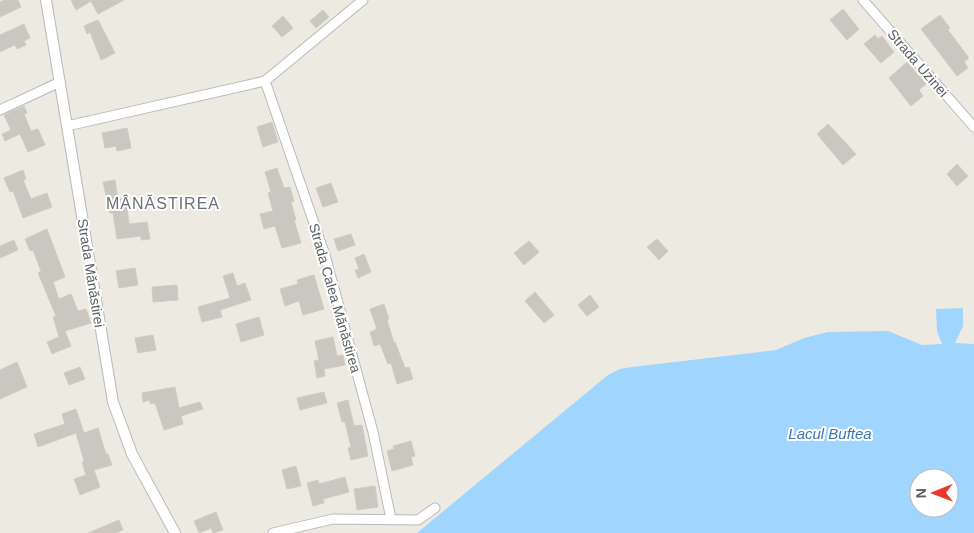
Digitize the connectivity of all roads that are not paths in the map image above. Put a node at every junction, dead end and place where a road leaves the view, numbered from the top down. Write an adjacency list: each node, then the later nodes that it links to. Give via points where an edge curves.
1 (46, 0): 5 (street, Strada Mănăstirei)
2 (363, 0): 4 (street)
3 (863, 0): 8 (street, Strada Uzinei)
4 (265, 81): 7 (street); 10 (street, Strada Calea Mănăstirea, via 325,255 373,432)
5 (60, 82): 6 (street); 7 (street, Strada Mănăstirei)
6 (0, 110)
7 (67, 126): 11 (street, Strada Mănăstirei, via 113,402 132,454)
8 (974, 127)
9 (435, 508): 10 (street, via 418,520)
10 (391, 519): 12 (street, via 333,519)
11 (175, 533)
12 (273, 533)

